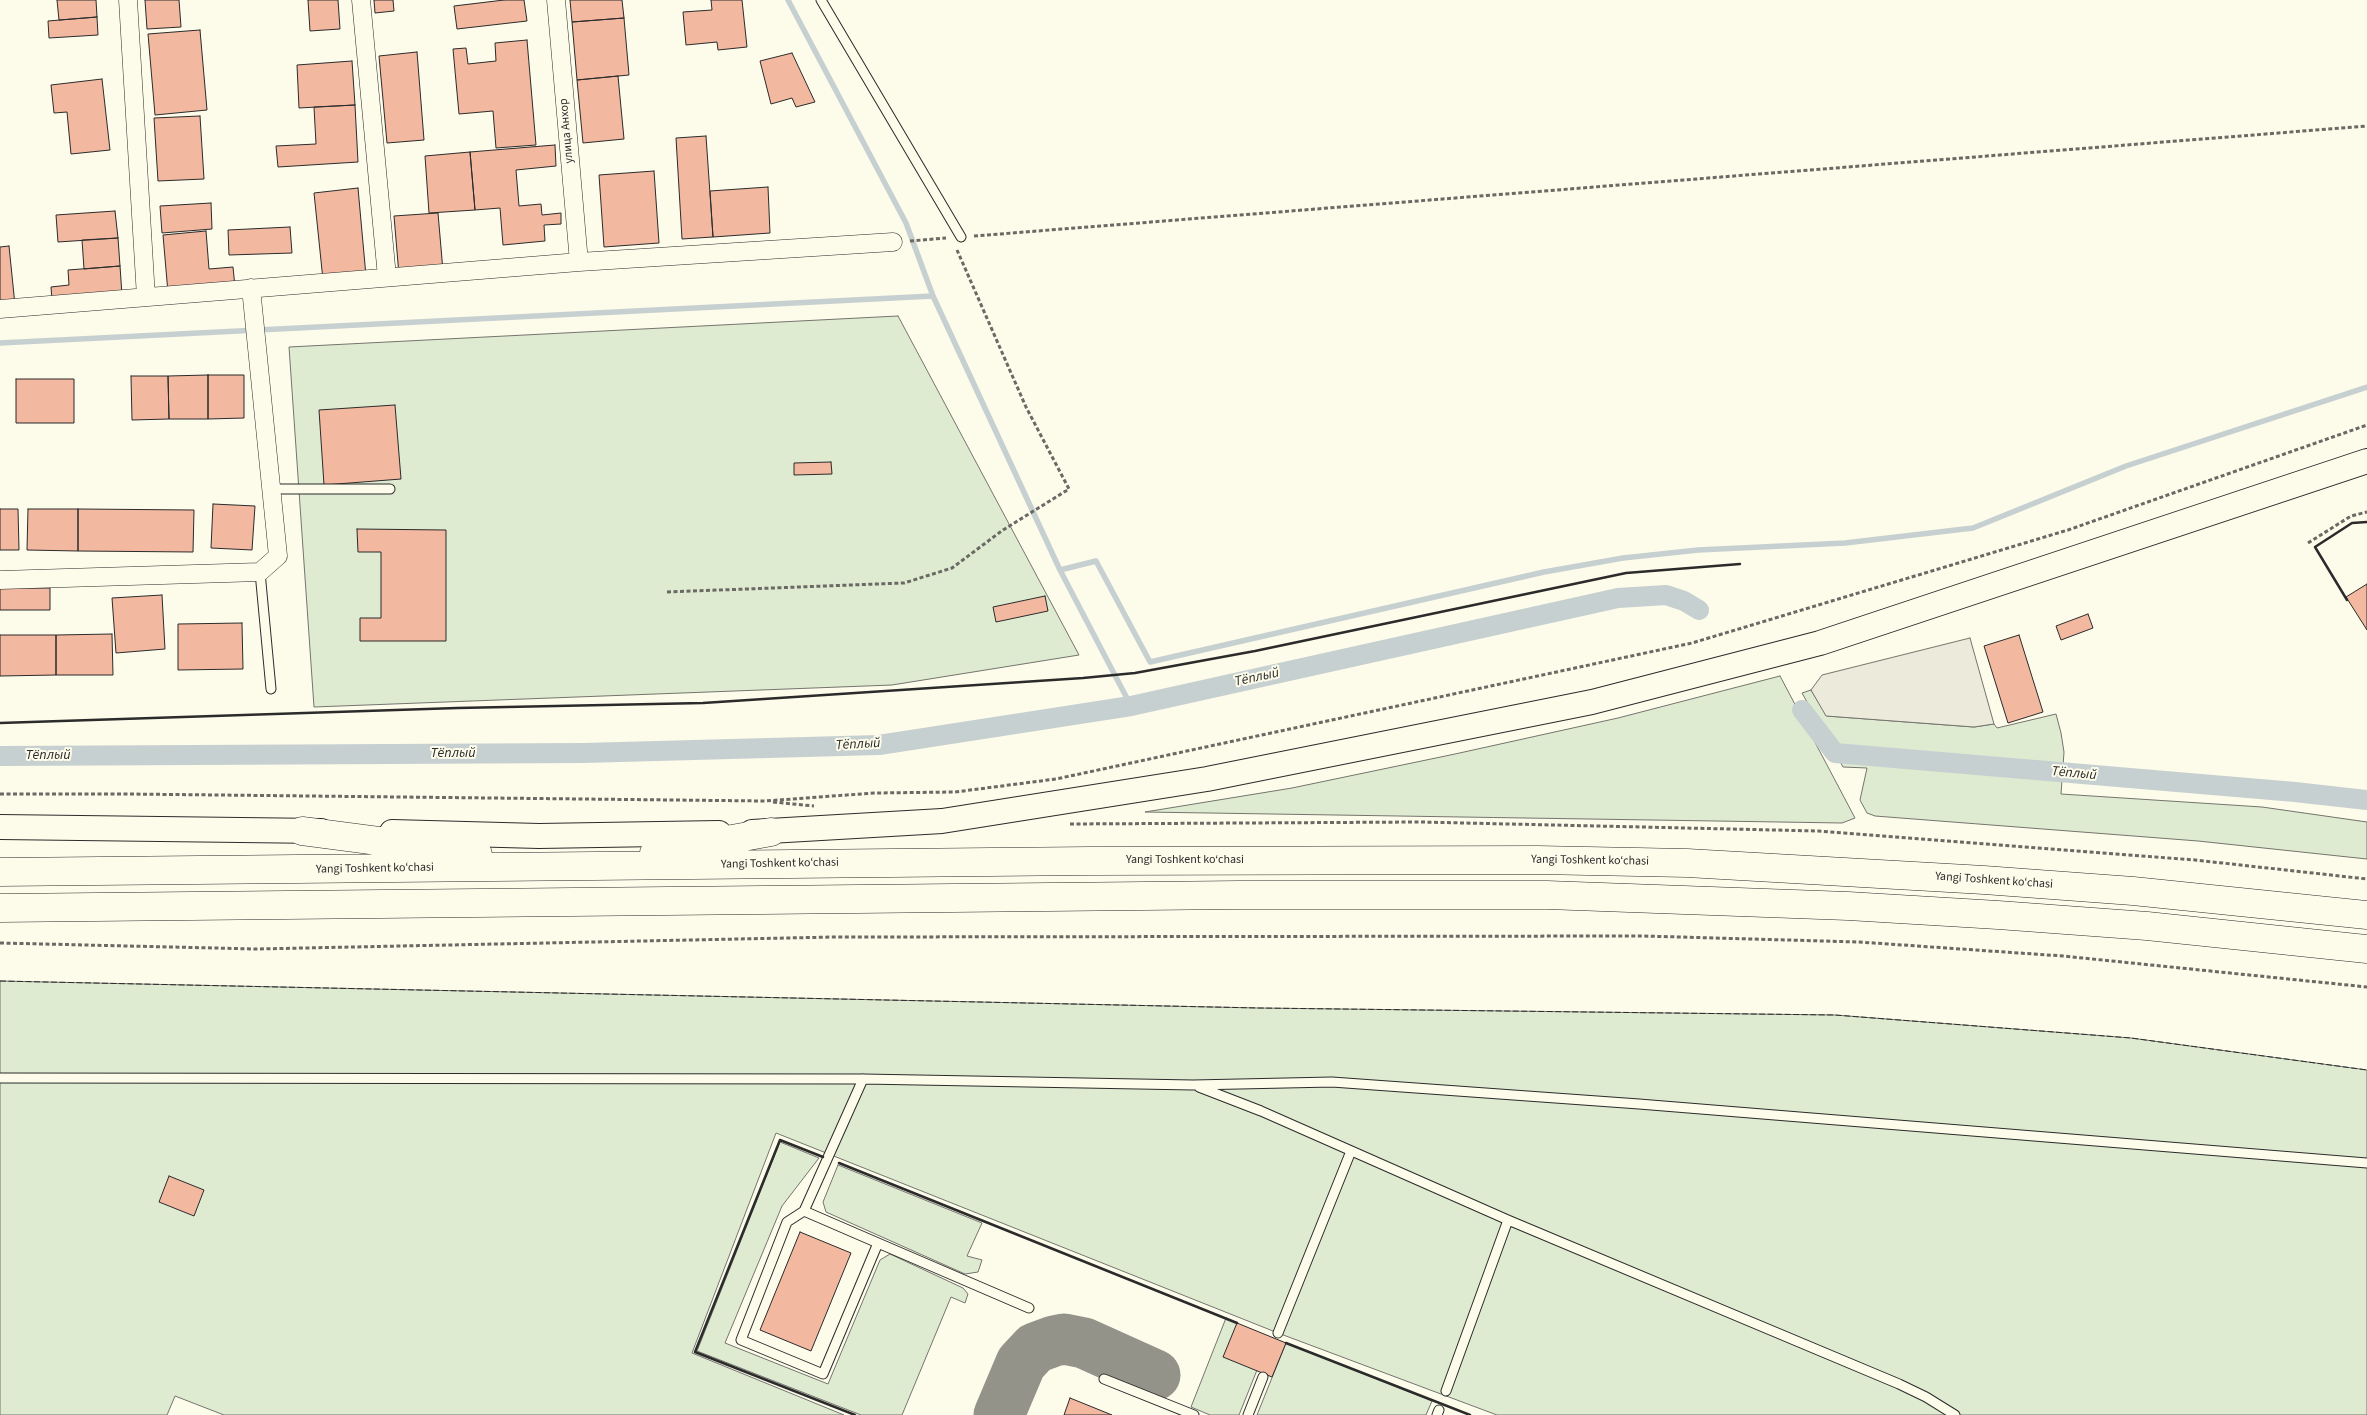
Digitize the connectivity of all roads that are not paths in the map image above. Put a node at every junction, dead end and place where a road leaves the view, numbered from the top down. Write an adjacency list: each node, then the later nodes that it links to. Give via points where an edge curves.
1 (128, 0): 10 (street)
2 (361, 0): 8 (street)
3 (556, 0): 7 (street, улица Анхор)
4 (821, 0): 5 (lane)
5 (956, 237)
6 (893, 242): 7 (street)
7 (579, 262): 8 (street)
8 (387, 277): 9 (street)
9 (251, 288): 10 (street); 13 (street)
10 (146, 297): 11 (street)
11 (0, 309)
12 (2367, 461): 20 (main road, via 1820,643 1592,702 1207,779 942,821)
13 (272, 489): 14 (lane); 15 (street, via 278,556)
14 (390, 489)
15 (260, 572): 16 (street); 17 (lane)
16 (0, 580)
17 (271, 689)
18 (0, 827): 19 (main road)
19 (302, 831): 20 (main road, via 539,836); 21 (highway)
20 (770, 832): 21 (highway)
21 (576, 867): 22 (highway, Yangi Toshkent ko‘chasi); 24 (highway, Yangi Toshkent ko‘chasi, via 1388,859 1687,864 2014,882)
22 (0, 872)
23 (0, 908): 25 (highway, via 1240,894 1547,895 2008,916 2147,926)
24 (2367, 915)
25 (2367, 949)
26 (0, 1078): 27 (lane)
27 (863, 1079): 28 (lane); 31 (lane)
28 (1193, 1085): 29 (lane, via 1262,1111); 30 (lane, via 1332,1082)
29 (1351, 1151): 32 (lane); 35 (lane)
30 (2367, 1163)
31 (804, 1211): 33 (lane); 33 (lane, via 787,1222 741,1340 823,1374)
32 (1508, 1220): 38 (lane); 41 (lane, via 1899,1384)
33 (878, 1244): 34 (lane)
34 (1029, 1308)
35 (1278, 1333)
36 (1263, 1377): 40 (lane)
37 (1104, 1379): 39 (lane)
38 (1446, 1391)
39 (1194, 1415)
40 (1248, 1415)
41 (1955, 1415)

